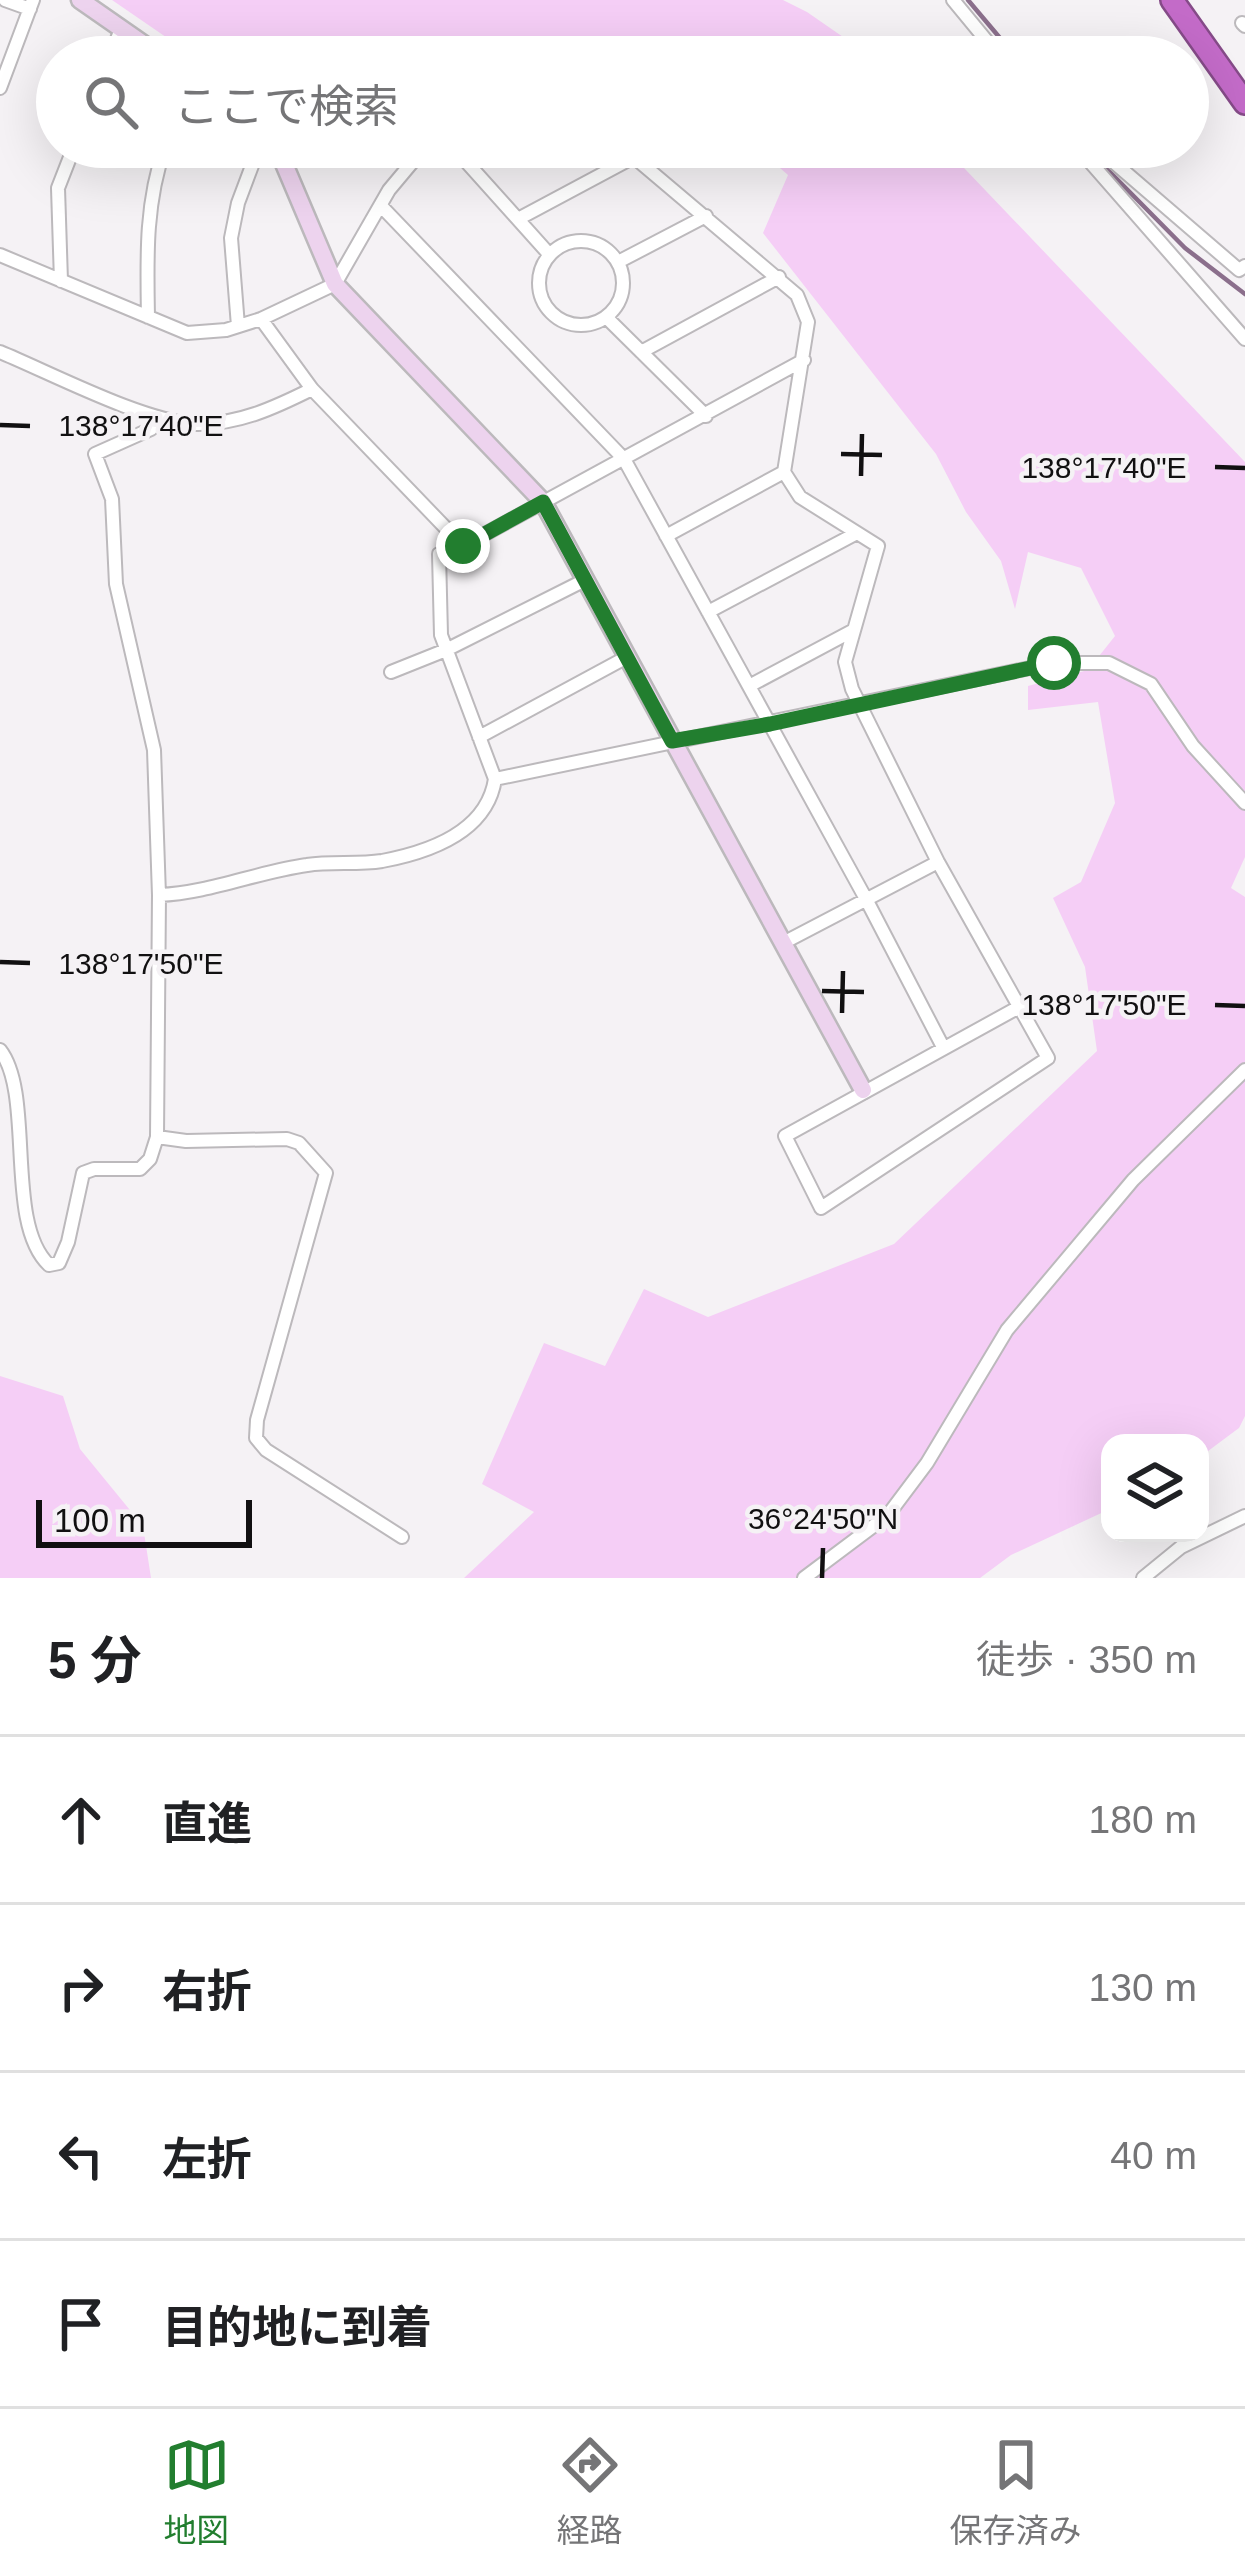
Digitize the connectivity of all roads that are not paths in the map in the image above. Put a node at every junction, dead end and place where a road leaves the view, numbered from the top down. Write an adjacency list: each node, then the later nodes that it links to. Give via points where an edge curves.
1 (5, 0): 5 (street)
2 (80, 0): 6 (street)
3 (953, 0): 9 (street)
4 (1172, 0): 10 (highway)
5 (31, 4): 12 (street)
6 (121, 28): 7 (street); 8 (street)
7 (118, 36)
8 (132, 36)
9 (983, 36)
10 (1198, 36)
11 (1209, 52): 13 (highway)
12 (0, 88)
13 (1245, 103)
14 (66, 168): 32 (street, via 58,188)
15 (157, 168): 34 (street, via 147,232)
16 (254, 168): 37 (street, via 231,238)
17 (286, 168): 33 (street)
18 (407, 168): 24 (street)
19 (472, 168): 26 (street)
20 (613, 168): 26 (street)
21 (647, 168): 25 (street)
22 (1095, 168): 38 (street)
23 (1120, 168): 30 (street, via 1239,270)
24 (382, 207): 33 (street); 45 (street)
25 (706, 216): 29 (street); 31 (street)
26 (518, 218): 27 (street)
27 (549, 254): 29 (street, via 592,242); 35 (street, via 539,281 549,310 575,323)
28 (0, 255): 32 (street)
29 (618, 262): 35 (street, via 622,284)
30 (1245, 266)
31 (779, 277): 40 (street); 41 (street, via 808,322)
32 (61, 281): 34 (street)
33 (335, 284): 36 (street); 47 (street)
34 (148, 317): 37 (street, via 187,333)
35 (607, 318): 40 (street)
36 (261, 319): 37 (street); 42 (street)
37 (238, 326)
38 (1245, 339)
39 (0, 352): 44 (street)
40 (641, 352): 43 (street)
41 (804, 360): 43 (street); 46 (street)
42 (313, 389): 44 (street, via 231,420); 50 (street)
43 (706, 416): 45 (street)
44 (158, 418): 65 (street, via 151,429 95,454 112,499 116,584 154,750)
45 (624, 459): 47 (street); 49 (street)
46 (784, 472): 48 (street, via 800,496); 49 (street)
47 (543, 502): 50 (street); 51 (street)
48 (857, 533): 52 (street); 53 (street, via 878,546)
49 (666, 536): 52 (street)
50 (463, 546): 54 (street, via 439,554 437,614)
51 (585, 580): 54 (street); 55 (street)
52 (708, 612): 57 (street)
53 (854, 630): 57 (street); 58 (street, via 845,662)
54 (446, 650): 56 (street); 60 (street)
55 (627, 657): 60 (street); 61 (street)
56 (392, 672)
57 (748, 686): 59 (street)
58 (860, 702): 59 (street); 63 (street, via 1054,663 1109,663 1150,684); 64 (street)
59 (770, 724): 61 (street); 66 (street)
60 (479, 737): 62 (street)
61 (672, 741): 62 (street); 67 (street)
62 (495, 779): 65 (street, via 491,802 470,828 426,848)
63 (1245, 803)
64 (938, 862): 66 (street); 68 (street)
65 (159, 895): 73 (street)
66 (866, 899): 67 (street); 69 (street)
67 (783, 944): 72 (street)
68 (1019, 1007): 69 (street); 72 (street, via 1048,1058 821,1208 785,1136)
69 (943, 1048): 72 (street)
70 (0, 1051): 73 (street, via 13,1074 37,1254 49,1265 68,1242 83,1173 140,1169)
71 (1245, 1070): 76 (street, via 1133,1180 1007,1330 888,1515)
72 (863, 1090)
73 (157, 1137): 75 (street, via 287,1139 326,1173 256,1438)
74 (1245, 1516): 77 (street, via 1181,1547)
75 (402, 1537)
76 (804, 1578)
77 (1143, 1578)

